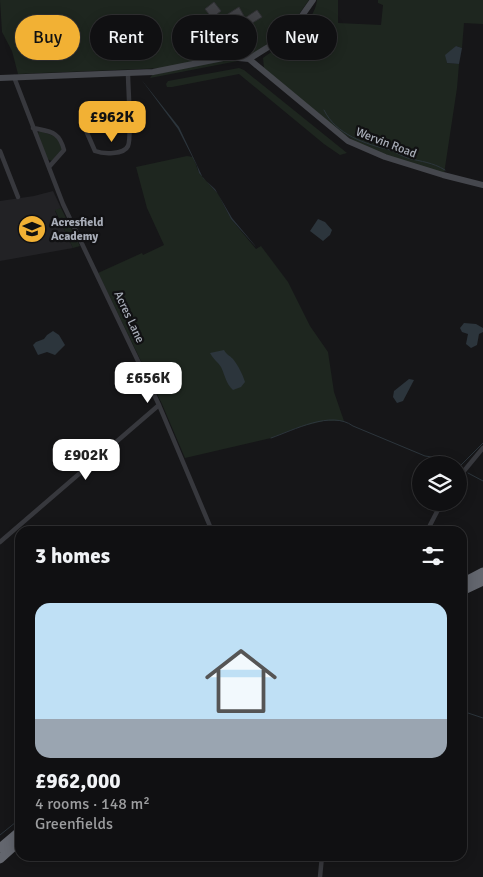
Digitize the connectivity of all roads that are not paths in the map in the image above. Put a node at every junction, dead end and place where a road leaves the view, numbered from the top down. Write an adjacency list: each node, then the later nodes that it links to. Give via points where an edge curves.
1 (313, 0): 2 (street, via 294,27)
2 (257, 54)
3 (213, 60): 5 (street)
4 (249, 60): 12 (street, Wervin Road, via 348,141 402,162)
5 (128, 74): 6 (street); 8 (street)
6 (14, 77): 7 (street); 9 (street, Acres Lane)
7 (0, 78)
8 (129, 114): 8 (street, via 128,147 121,152 95,151 84,120 90,116)
9 (33, 128): 11 (street, Acres Lane); 11 (street, via 56,134 62,142 64,150)
10 (0, 151): 13 (street)
11 (49, 167): 14 (street, Acres Lane, via 63,204)
12 (483, 185)
13 (18, 197)
14 (160, 405): 18 (street); 19 (street, Acres Lane)
15 (483, 448): 16 (street)
16 (467, 467)
17 (437, 511): 20 (street)
18 (19, 526)
19 (210, 526)
20 (430, 526)
21 (15, 529): 22 (street)
22 (0, 542)
23 (483, 572): 24 (highway)
24 (467, 580)
25 (483, 581): 26 (highway)
26 (467, 589)
27 (15, 835): 29 (highway)
28 (15, 846): 30 (highway)
29 (0, 848)
30 (0, 859)
31 (322, 861): 32 (street)
32 (320, 877)

